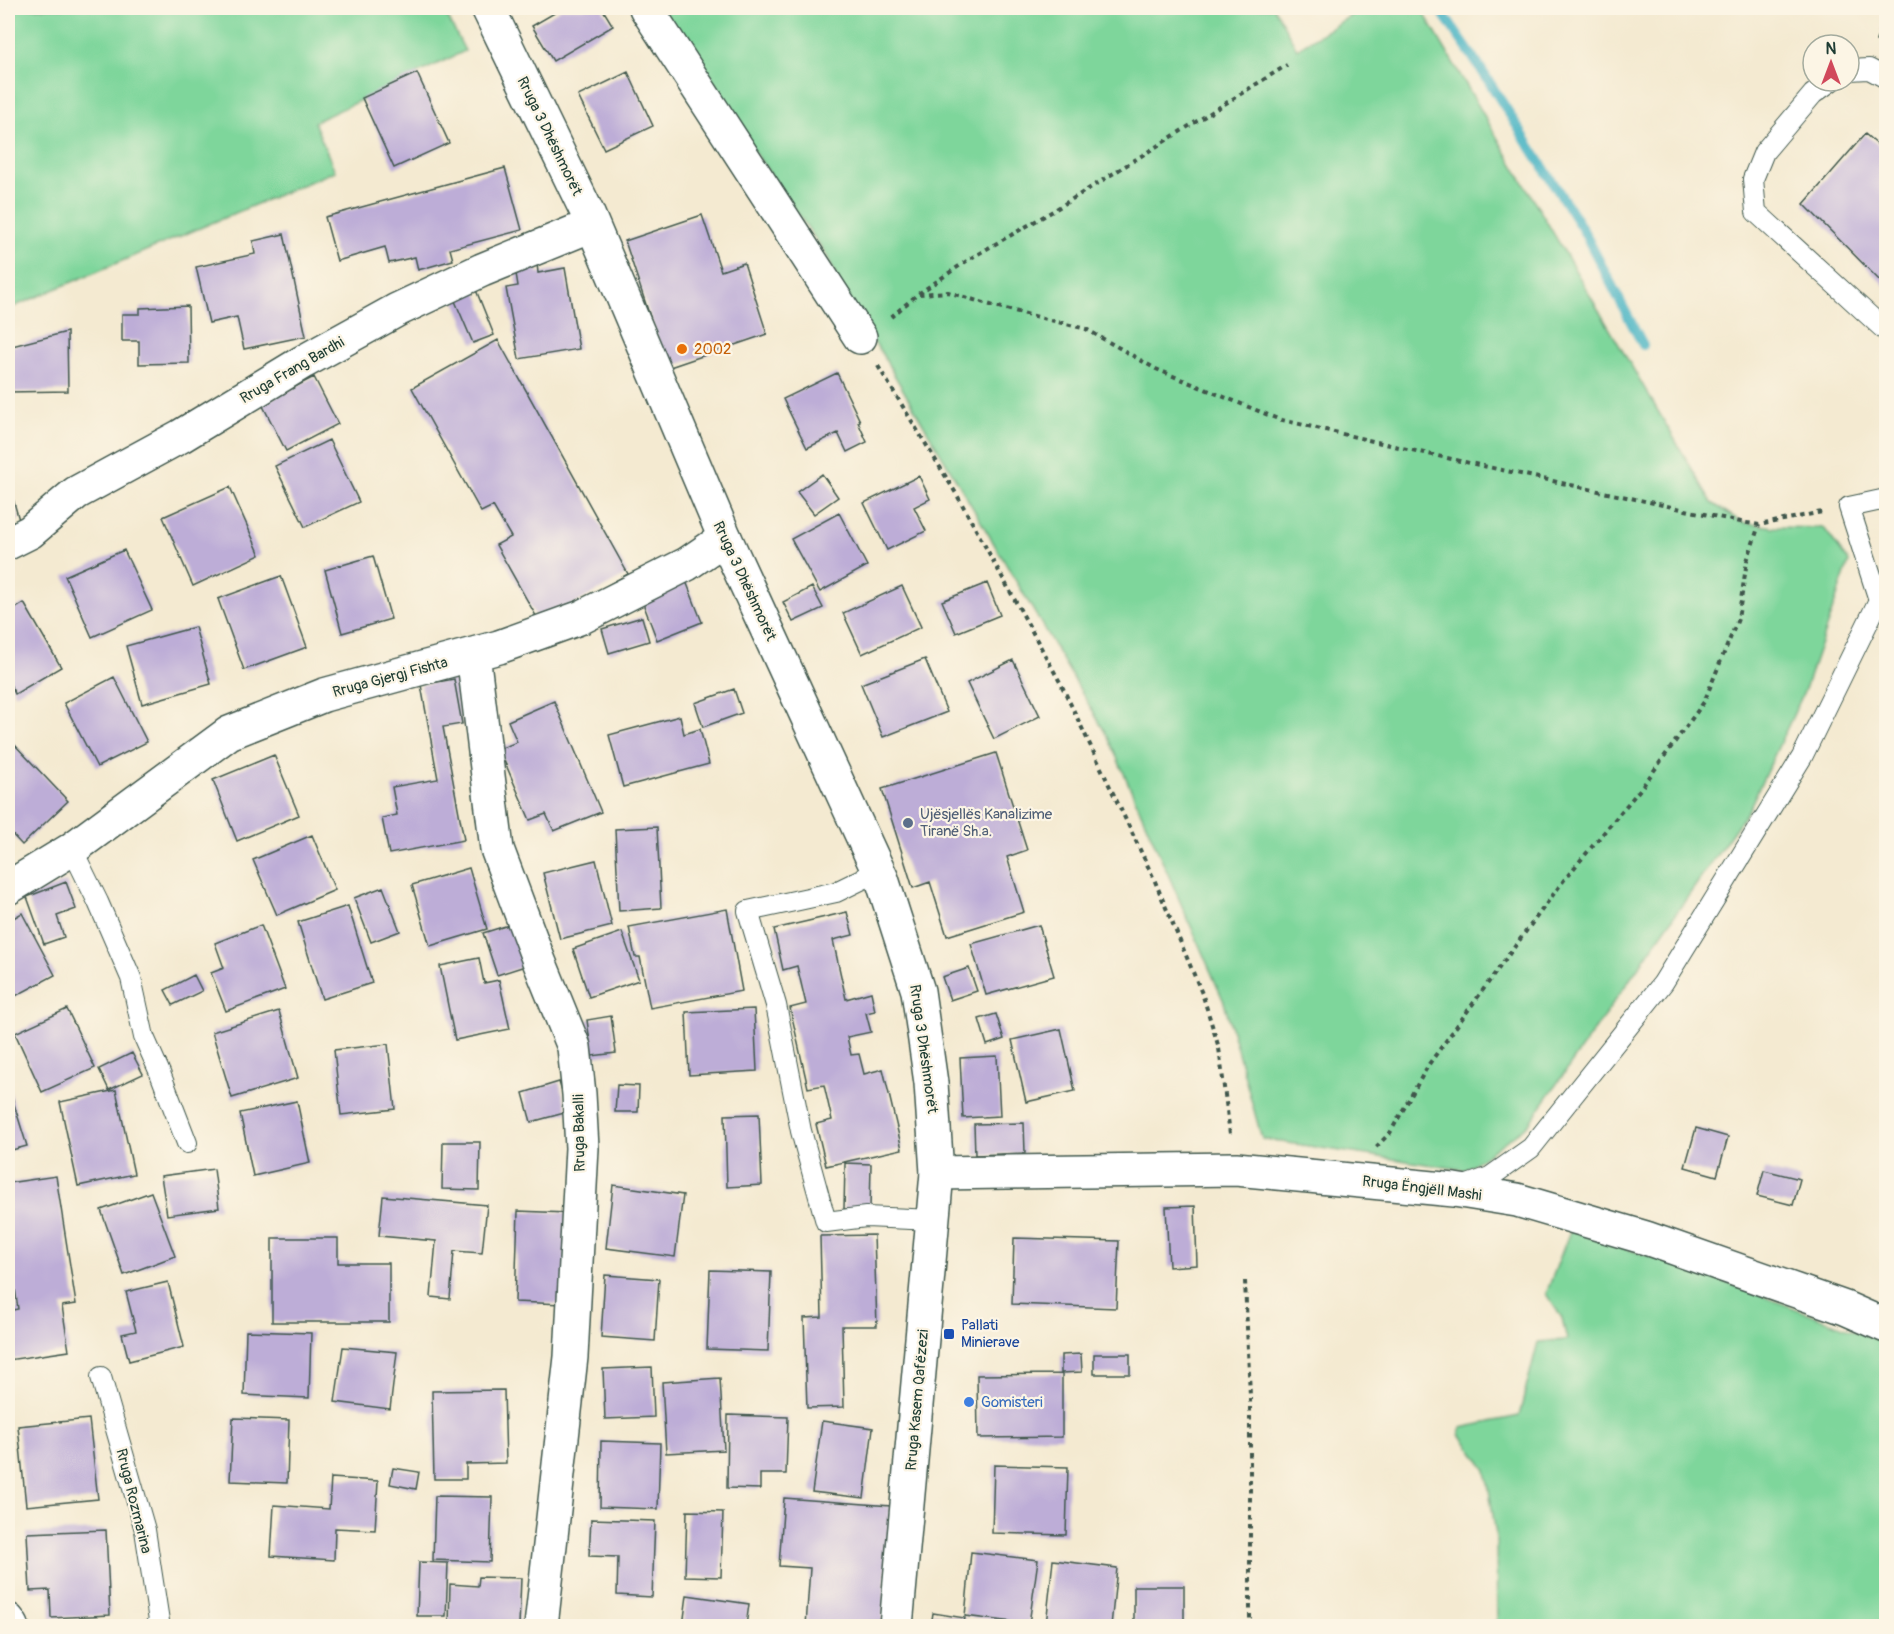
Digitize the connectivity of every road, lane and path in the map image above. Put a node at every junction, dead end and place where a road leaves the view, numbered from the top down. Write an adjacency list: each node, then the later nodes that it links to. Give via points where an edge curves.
1 (488, 8): 7 (street, Rruga 3 Dhëshmorët)
2 (646, 8): 10 (street)
3 (1287, 65): 8 (path)
4 (1861, 69): 5 (lane)
5 (1887, 78)
6 (1814, 93): 9 (lane, via 1764,152 1753,178 1756,212)
7 (592, 225): 14 (street, Rruga 3 Dhëshmorët); 15 (street, Rruga Frang Bardhi, via 397,310 76,493 30,532)
8 (918, 294): 10 (path, via 879,327); 13 (path, via 948,292 1086,328 1156,369 1278,419)
9 (1887, 331)
10 (860, 337): 21 (path, via 957,495 1061,684 1154,879 1203,996 1219,1048)
11 (1887, 499): 12 (lane)
12 (1849, 507): 13 (path); 24 (lane, via 1879,600 1802,757 1662,983 1531,1148 1490,1177)
13 (1759, 525): 23 (path, via 1747,561 1738,619 1704,702 1464,1015 1429,1064 1390,1133)
14 (725, 538): 16 (street, Rruga Gjergj Fishta, via 687,564 582,617); 18 (street, Rruga 3 Dhëshmorët)
15 (8, 543)
16 (473, 654): 17 (street, Rruga Gjergj Fishta, via 324,695 229,733); 32 (street, Rruga Bakalli, via 497,849 574,1047 579,1094 582,1148 571,1357)
17 (72, 849): 19 (street, Rruga Gjergj Fishta); 20 (lane, via 131,978 144,1037)
18 (879, 871): 22 (street, Rruga 3 Dhëshmorët, via 918,991 931,1083); 25 (lane, via 836,892 748,911 776,1005 801,1131 826,1222 866,1217)
19 (8, 888)
20 (187, 1143)
21 (1236, 1170): 22 (street, Rruga Ëngjëll Mashi); 23 (street, Rruga Ëngjëll Mashi)
22 (937, 1173): 25 (street, Rruga Kasem Qafëzezi)
23 (1347, 1179): 24 (street, Rruga Ëngjëll Mashi)
24 (1454, 1190): 27 (street, Rruga Ëngjëll Mashi, via 1517,1200 1646,1238)
25 (933, 1221): 33 (street, Rruga Kasem Qafëzezi)
26 (1245, 1281): 34 (path, via 1250,1396)
27 (1887, 1326)
28 (101, 1377): 31 (lane, Rruga Rozmarina, via 145,1530 159,1621)
29 (8, 1620): 30 (street)
30 (12, 1626)
31 (156, 1626)
32 (541, 1626)
33 (896, 1626)
34 (1250, 1626)

